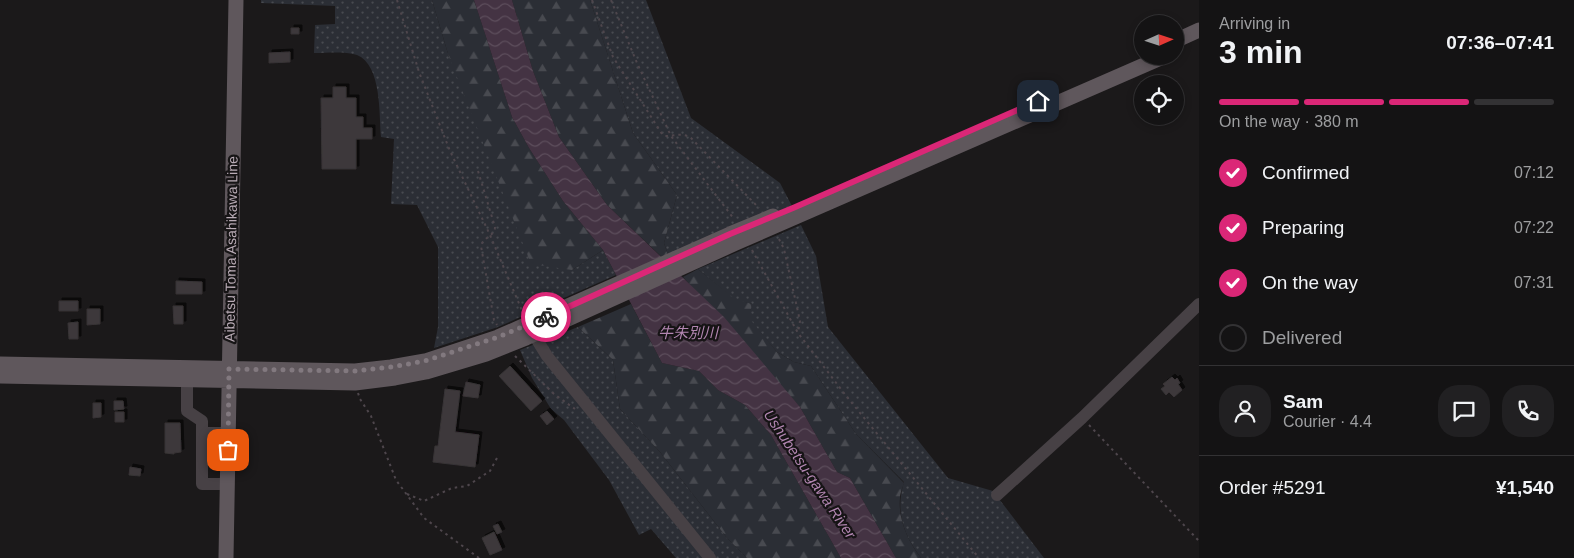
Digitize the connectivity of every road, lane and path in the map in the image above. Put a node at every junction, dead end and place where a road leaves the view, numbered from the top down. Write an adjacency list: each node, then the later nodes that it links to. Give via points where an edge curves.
1 (236, 0): 23 (main road, Aibetsu Toma Asahikawa Line)
2 (397, 0): 14 (path, via 419,72 450,151)
3 (592, 0): 11 (path, via 613,57 662,134)
4 (611, 0): 11 (path)
5 (1199, 30): 6 (main road)
6 (1184, 37)
7 (1199, 41): 8 (main road)
8 (1184, 48)
9 (1134, 59): 15 (main road)
10 (1144, 65): 15 (main road)
11 (671, 136): 13 (path, via 681,134 691,138); 15 (path, via 730,213)
12 (478, 171): 14 (path, via 495,227)
13 (759, 208)
14 (490, 235): 18 (path, via 481,246); 19 (path)
15 (738, 236): 19 (main road); 20 (path)
16 (778, 239): 20 (path, via 784,249 800,321)
17 (1199, 304): 28 (street)
18 (497, 325)
19 (531, 330): 23 (main road, via 498,337 425,361 391,367); 26 (main road, via 486,354 426,372); 27 (street, via 547,356)
20 (798, 333): 39 (path)
21 (515, 356): 27 (path, via 554,394 574,408 583,411)
22 (0, 364): 23 (main road)
23 (229, 374): 25 (main road); 26 (main road); 30 (main road, Aibetsu Toma Asahikawa Line)
24 (0, 376): 25 (main road)
25 (187, 380): 29 (street, via 187,411 202,421)
26 (355, 383): 33 (path, via 396,480)
27 (589, 408): 38 (street)
28 (1082, 418): 34 (street); 35 (path)
29 (202, 433): 30 (street); 32 (street, via 202,484)
30 (228, 433): 32 (main road, Aibetsu Toma Asahikawa Line)
31 (497, 458): 33 (path, via 490,472 467,486 452,488 424,501)
32 (227, 484): 36 (main road, Aibetsu Toma Asahikawa Line)
33 (407, 494): 37 (path, via 424,518)
34 (997, 495)
35 (1199, 541)
36 (226, 558)
37 (480, 558)
38 (710, 558)
39 (979, 558)

